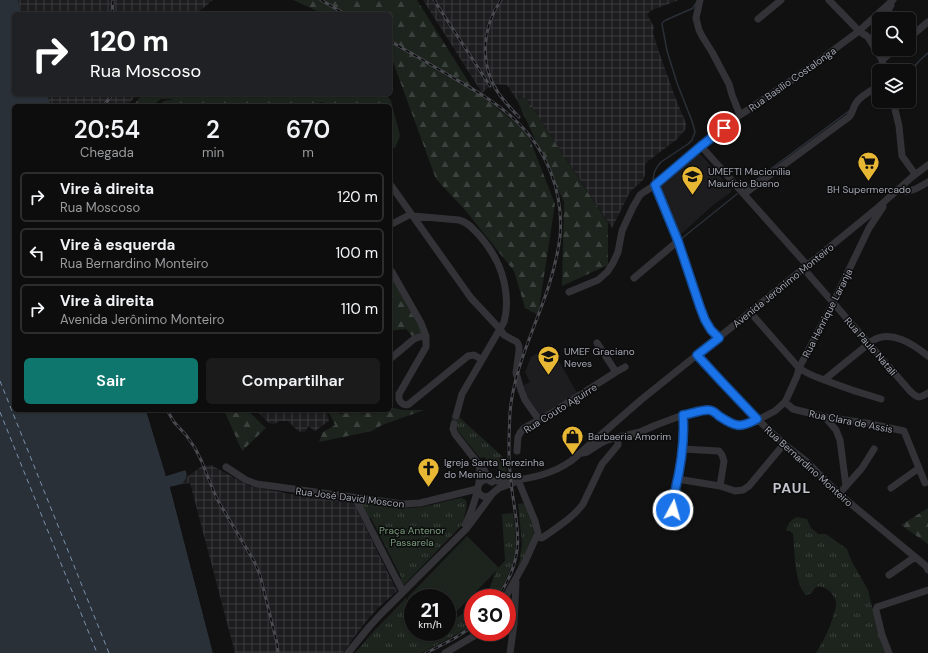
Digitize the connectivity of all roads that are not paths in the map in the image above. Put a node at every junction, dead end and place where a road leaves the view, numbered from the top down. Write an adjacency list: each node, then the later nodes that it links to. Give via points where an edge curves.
1 (700, 0): 16 (street, via 696,18 699,30 729,84)
2 (781, 0): 6 (street)
3 (828, 0): 8 (street)
4 (893, 0): 5 (street); 8 (street, Rua Basílio Costalonga)
5 (887, 12)
6 (758, 19)
7 (928, 22): 9 (street)
8 (859, 30): 12 (street, via 868,37); 16 (street, Rua Basílio Costalonga)
9 (916, 32)
10 (882, 56): 12 (street)
11 (887, 56): 12 (street)
12 (882, 60): 13 (street)
13 (883, 64)
14 (872, 91): 24 (street, via 858,100 849,117)
15 (895, 108): 19 (street, via 902,156)
16 (740, 115): 17 (street, Rua Basílio Costalonga)
17 (701, 146): 21 (street, Rua Basílio Costalonga); 24 (street, Rua Paulo Natali)
18 (928, 165): 19 (street, Avenida Jerônimo Monteiro)
19 (915, 174): 23 (street, Avenida Jerônimo Monteiro)
20 (928, 182): 23 (street, via 908,191)
21 (655, 185): 28 (street); 32 (street, Rua Basílio Costalonga, via 640,195 633,207 622,231 618,252 607,272 598,280)
22 (392, 187): 26 (street)
23 (898, 189): 25 (street, Avenida Jerônimo Monteiro)
24 (744, 194): 29 (street, Rua Paulo Natali)
25 (890, 197): 29 (street, Avenida Jerônimo Monteiro); 33 (street, Rua Henrique Laranja, via 869,228)
26 (412, 215): 27 (street); 35 (street, via 463,288); 35 (street, via 464,221 486,244 498,263 504,282 507,310)
27 (392, 224)
28 (678, 241): 31 (street); 37 (street, via 705,320)
29 (805, 267): 33 (street, Rua Paulo Natali); 34 (street, Avenida Jerônimo Monteiro)
30 (392, 272): 36 (street, via 419,318)
31 (634, 278)
32 (569, 292)
33 (833, 303): 39 (street, Rua Paulo Natali); 45 (street, Rua Henrique Laranja)
34 (750, 312): 37 (street, Avenida Jerônimo Monteiro); 45 (street)
35 (500, 329): 43 (street); 55 (street, via 519,346 516,373 523,396)
36 (426, 336): 42 (street, via 414,339); 43 (street, via 426,347 399,397 403,404 409,404 468,356 474,355)
37 (719, 338): 40 (street, Avenida Jerônimo Monteiro)
38 (597, 343): 46 (street)
39 (869, 344): 41 (street, via 884,336 894,337); 47 (street); 48 (street, Rua Paulo Natali, via 918,398)
40 (697, 355): 54 (street, Rua Bernardino Monteiro); 62 (street, Avenida Jerônimo Monteiro)
41 (928, 356)
42 (392, 357)
43 (481, 359): 52 (street, via 462,394)
44 (626, 367): 46 (street, Rua Couto Aguirre)
45 (799, 368): 47 (street); 50 (street, Rua Henrique Laranja)
46 (616, 372): 55 (street, Rua Couto Aguirre)
47 (824, 380): 49 (street)
48 (927, 394)
49 (881, 399)
50 (785, 402): 53 (street, Rua Clara de Assis, via 793,409); 54 (street, Rua Henrique Laranja)
51 (683, 415): 54 (street, Rua Henrique Laranja, via 709,410 730,423 742,426); 57 (street); 59 (street)
52 (456, 416)
53 (825, 417): 66 (street, Rua Clara de Assis, via 904,431); 73 (street, via 836,430 840,440)
54 (757, 419): 58 (street, Rua Bernardino Monteiro)
55 (539, 420): 61 (street, Rua Couto Aguirre, via 520,432)
56 (454, 424): 63 (street, via 455,434)
57 (618, 438): 62 (street); 82 (street, via 618,445 602,464 582,506 542,538)
58 (783, 443): 64 (street); 72 (street, via 743,490 735,491); 77 (street, Rua Bernardino Monteiro, via 806,461)
59 (682, 449): 67 (street); 72 (street, via 719,451 724,461)
60 (874, 449): 73 (street)
61 (517, 451)
62 (580, 453): 69 (street, Avenida Jerônimo Monteiro, via 553,471)
63 (477, 462): 68 (street); 71 (street, via 480,471)
64 (763, 465)
65 (226, 467): 78 (street, Rua José David Moscon, via 253,483)
66 (919, 468): 70 (street, Rua Clara de Assis); 74 (street)
67 (677, 479): 72 (street); 79 (street, via 671,505)
68 (490, 480): 69 (street, Avenida Jerônimo Monteiro); 71 (street, via 484,480); 75 (street, via 494,487)
69 (518, 480): 75 (street, Avenida Jerônimo Monteiro); 82 (street, via 535,521)
70 (925, 483)
71 (478, 486): 75 (street, via 480,495 484,497); 76 (street, Rua José David Moscon); 80 (street, Avenida Jerônimo Monteiro)
72 (720, 486)
73 (846, 486): 77 (street)
74 (891, 488)
75 (493, 493): 81 (street, Avenida Jerônimo Monteiro)
76 (459, 494): 78 (street, Rua José David Moscon, via 410,504); 80 (street, via 465,495 468,499)
77 (839, 494): 83 (street, Rua Bernardino Monteiro)
78 (355, 498): 89 (street)
79 (676, 511)
80 (468, 517): 81 (street, Avenida Jerônimo Monteiro)
81 (460, 534): 89 (street, Avenida Jerônimo Monteiro)
82 (537, 537): 86 (street)
83 (914, 557): 84 (street, Rua Bernardino Monteiro); 85 (street)
84 (928, 570)
85 (889, 575)
86 (516, 579): 87 (street); 93 (street)
87 (510, 589)
88 (928, 590): 94 (street, via 876,608)
89 (403, 592): 91 (street, Avenida Jerônimo Monteiro)
90 (466, 641): 92 (street)
91 (348, 653)
92 (445, 653)
93 (510, 653)
94 (889, 653)

